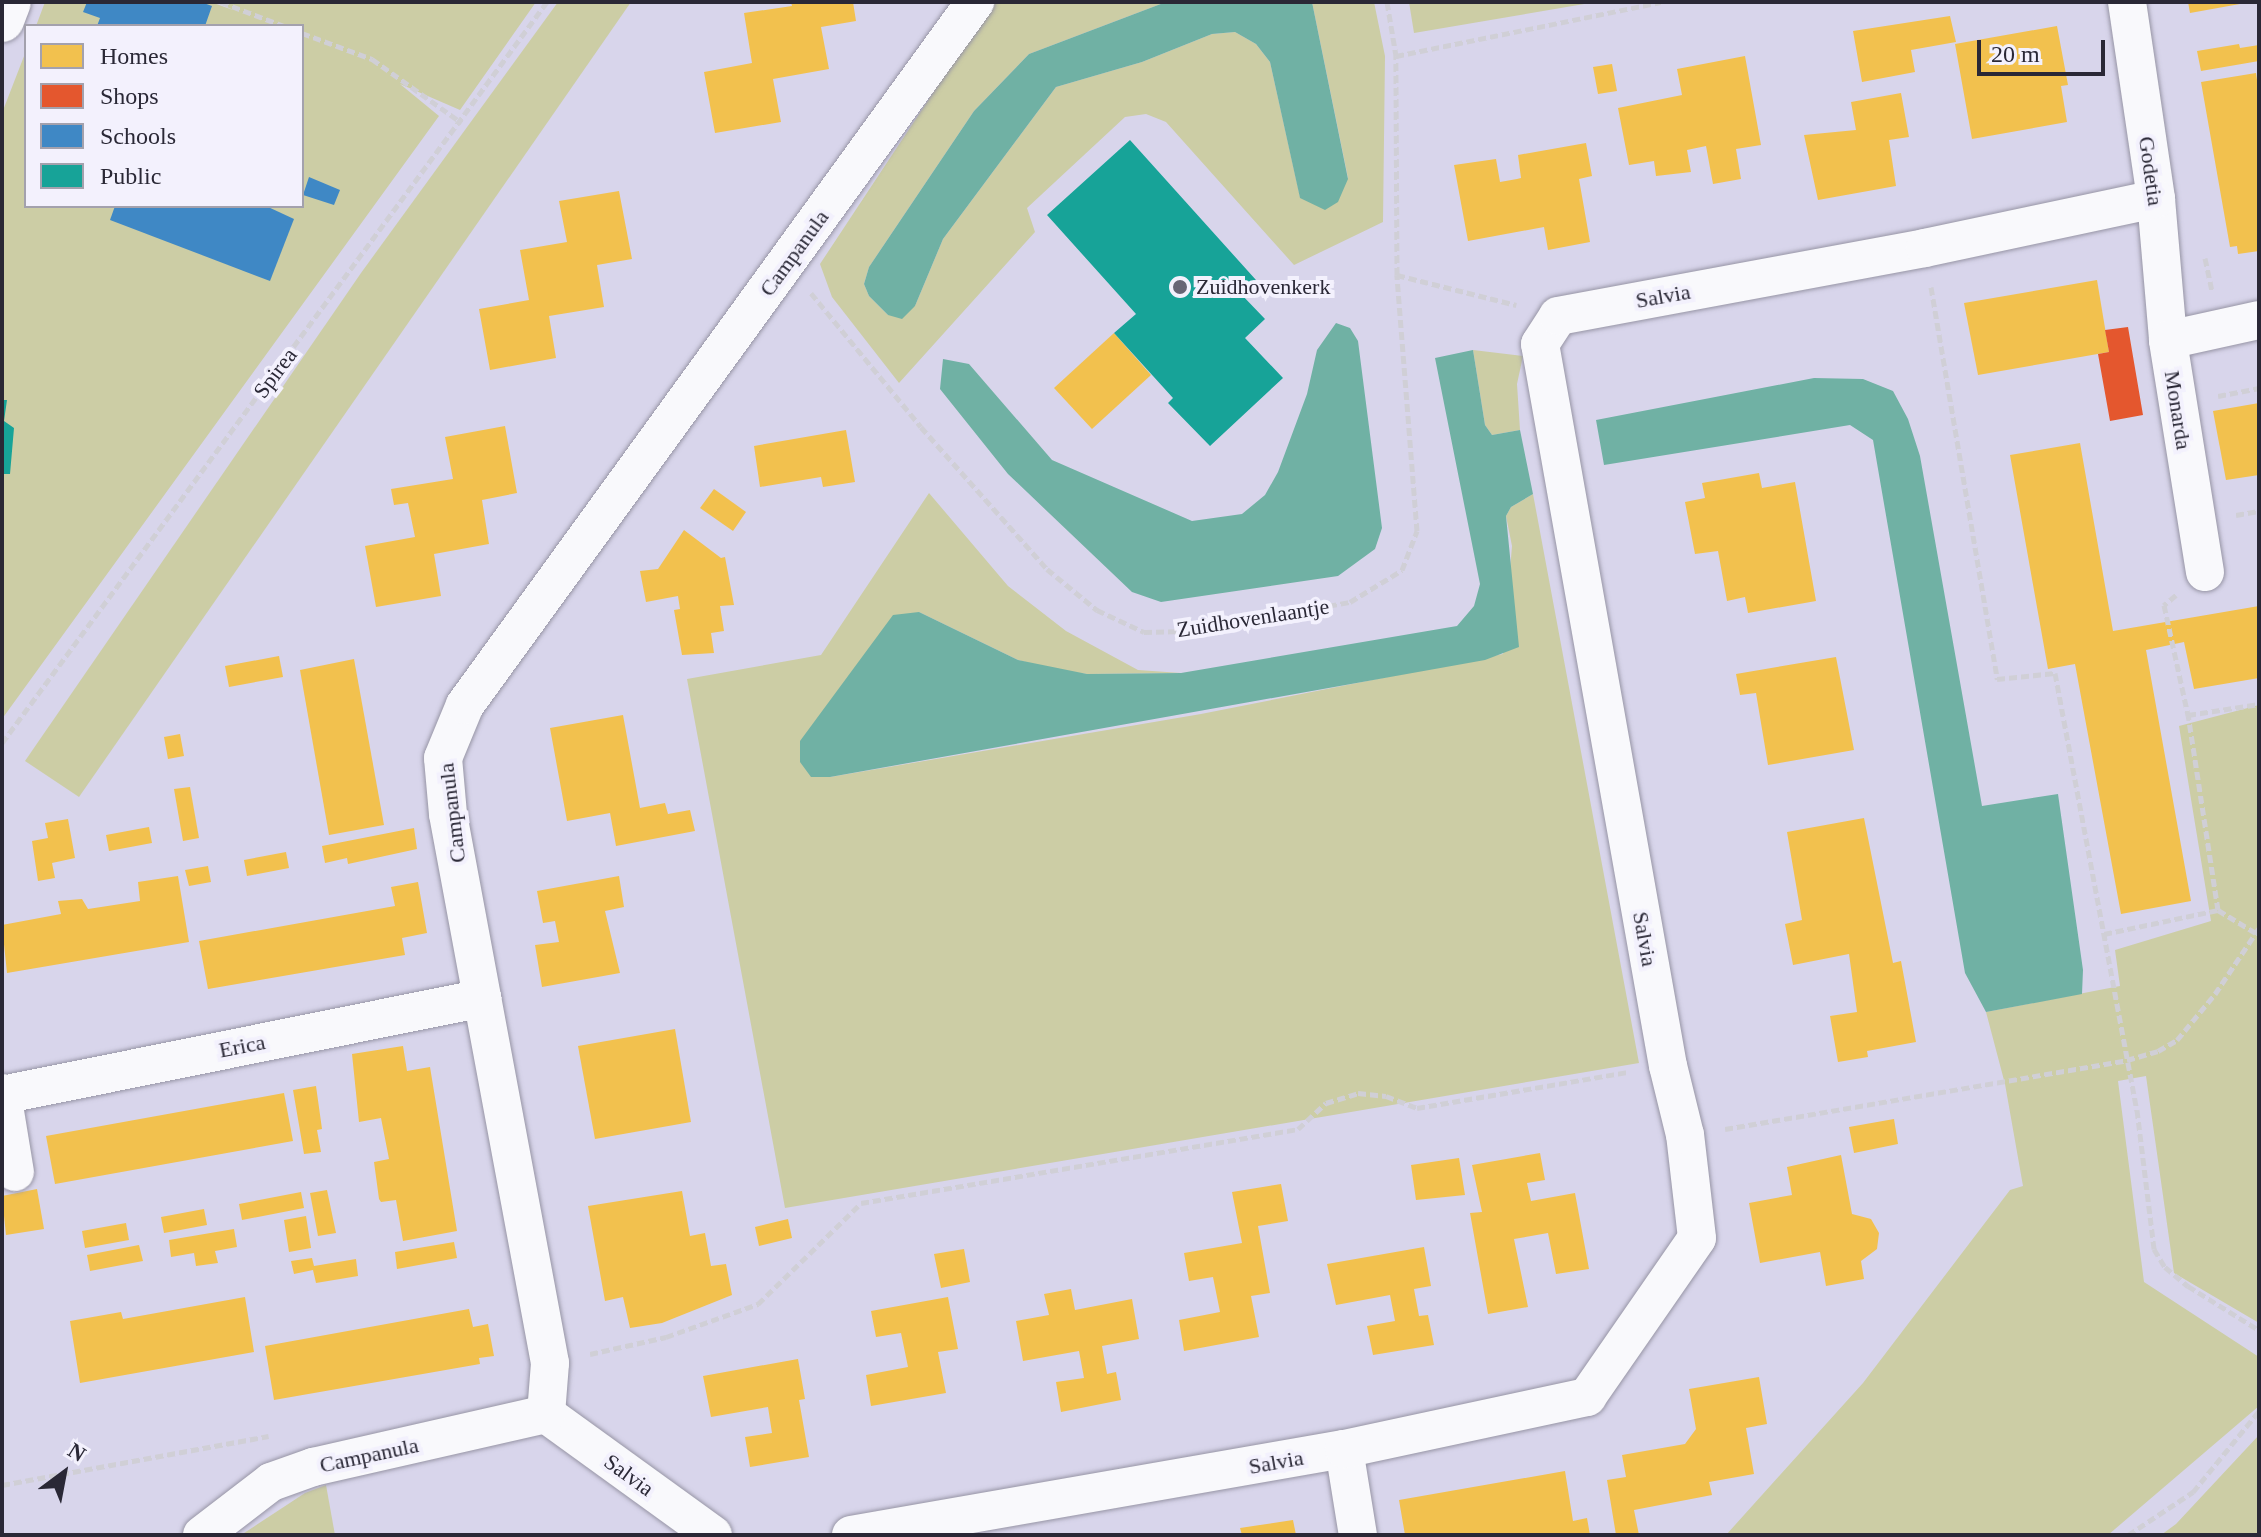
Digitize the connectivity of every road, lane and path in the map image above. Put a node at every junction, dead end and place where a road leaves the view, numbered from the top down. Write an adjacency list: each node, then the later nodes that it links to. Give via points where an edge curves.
1 (9, 2): 8 (street)
2 (221, 2): 9 (path)
3 (547, 2): 12 (path, Spirea)
4 (975, 2): 15 (street, Campanula)
5 (1387, 2): 11 (path, Zuidhovenlaantje)
6 (1661, 2): 11 (path)
7 (2127, 2): 13 (street, Godetia)
8 (2, 20)
9 (279, 24)
10 (304, 34): 12 (path, via 372,59)
11 (1396, 56): 16 (path, Zuidhovenlaantje)
12 (462, 123): 23 (path, Spirea)
13 (2156, 199): 14 (street, Salvia); 19 (street, Godetia)
14 (1925, 248): 17 (street, Salvia); 26 (path, via 1997,679 2055,673)
15 (787, 264): 16 (path, Zuidhovenlaantje, via 1047,569 1097,610 1144,632 1187,631 1350,602 1402,570 1417,531); 27 (street, Campanula, via 465,705 443,758 448,814)
16 (1397, 275): 17 (path)
17 (1558, 316): 29 (street, Salvia, via 1540,344)
18 (2259, 320): 19 (street, Monarda)
19 (2168, 340): 20 (street, Monarda)
20 (2205, 572): 22 (path, via 2164,605)
21 (2259, 704): 22 (path)
22 (2188, 715): 24 (path)
23 (2, 743)
24 (2218, 910): 25 (path); 26 (path)
25 (2257, 930): 28 (path, via 2177,1040)
26 (2104, 934): 28 (path)
27 (482, 998): 30 (street, Erica); 34 (street, Campanula)
28 (2127, 1060): 31 (path); 33 (path, via 2154,1249 2165,1267 2188,1286)
29 (1668, 1066): 31 (street, Salvia); 34 (path, via 1417,1108 1358,1093 1326,1103 1298,1129 861,1203 758,1304 666,1337)
30 (2, 1094): 32 (street, Erica)
31 (1685, 1135): 37 (street, Salvia, via 1697,1238 1587,1397)
32 (15, 1172)
33 (2259, 1330)
34 (550, 1363): 36 (street, Campanula)
35 (2259, 1411): 45 (path, via 2193,1492)
36 (546, 1414): 38 (street, Campanula); 42 (street, Salvia)
37 (1344, 1449): 40 (street, Salvia); 44 (street)
38 (313, 1467): 39 (path, via 274,1435); 41 (street, Campanula, via 271,1482)
39 (2, 1485)
40 (953, 1527): 43 (street, Salvia)
41 (202, 1535)
42 (713, 1535)
43 (851, 1535)
44 (1358, 1535)
45 (2128, 1535)

